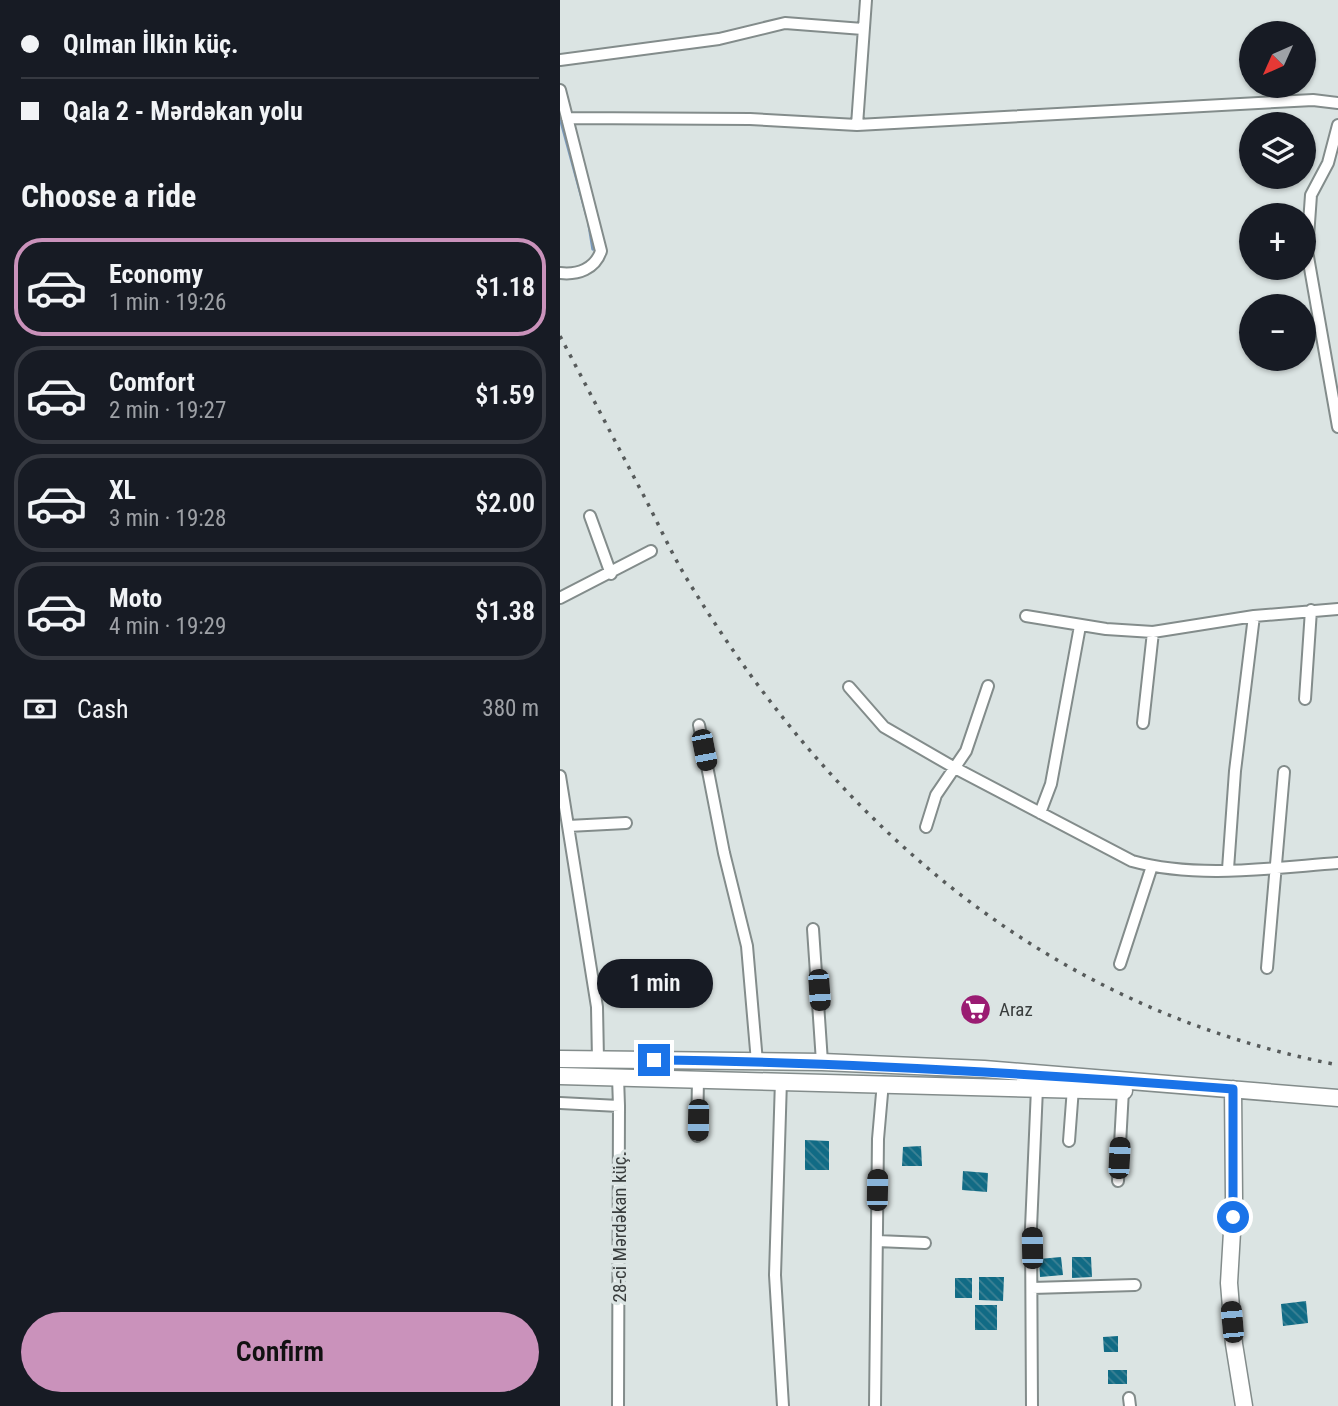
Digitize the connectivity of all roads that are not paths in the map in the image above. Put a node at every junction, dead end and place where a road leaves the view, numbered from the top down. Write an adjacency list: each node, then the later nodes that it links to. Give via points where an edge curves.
1 (866, 0): 2 (street)
2 (863, 29): 3 (street, via 785,23 719,39); 7 (street)
3 (560, 60)
4 (560, 90): 6 (street)
5 (1338, 103): 7 (street, via 1313,100)
6 (567, 118): 7 (street); 9 (street, via 601,251 591,266)
7 (857, 125)
8 (1338, 125): 10 (street, via 1328,163 1309,205 1307,251)
9 (560, 273)
10 (1338, 427)
11 (590, 516): 13 (street)
12 (651, 551): 13 (street)
13 (611, 574): 14 (street)
14 (560, 598)
15 (1338, 609): 16 (street)
16 (1311, 610): 18 (street); 23 (street)
17 (1026, 615): 19 (street)
18 (1254, 615): 20 (street); 36 (street)
19 (1080, 626): 20 (street); 29 (street, via 1051,783)
20 (1153, 632): 24 (street)
21 (988, 686): 26 (street, via 972,737)
22 (849, 687): 26 (street, via 884,726)
23 (1305, 699)
24 (1143, 723)
25 (699, 725): 42 (street, via 747,946)
26 (955, 768): 29 (street); 32 (street, via 936,795)
27 (1284, 772): 35 (street)
28 (560, 776): 31 (street)
29 (1040, 813): 34 (street, via 1111,852)
30 (626, 823): 31 (street)
31 (568, 826): 41 (street, via 597,1007)
32 (926, 827)
33 (1338, 863): 35 (street)
34 (1152, 866): 36 (street); 38 (street)
35 (1277, 868): 36 (street); 39 (street)
36 (1228, 869)
37 (813, 929): 43 (street)
38 (1120, 964)
39 (1267, 968)
40 (560, 1059): 41 (main road)
41 (598, 1060): 42 (main road); 45 (main road)
42 (757, 1062): 43 (main road)
43 (822, 1062): 53 (main road, via 1042,1073)
44 (560, 1076): 45 (main road)
45 (598, 1077): 46 (main road)
46 (618, 1077): 47 (main road); 56 (street, 28-ci Mərdəkan küç.)
47 (698, 1079): 48 (main road); 58 (street)
48 (781, 1080): 49 (main road); 66 (street, via 775,1275)
49 (883, 1082): 50 (main road); 61 (street)
50 (1037, 1088): 51 (main road); 64 (street)
51 (1073, 1088): 52 (main road); 59 (street)
52 (1123, 1090): 53 (main road); 60 (street)
53 (1233, 1093): 54 (main road); 57 (main road); 69 (main road, via 1234,1198 1228,1275)
54 (1338, 1098)
55 (560, 1103): 56 (street)
56 (619, 1106): 65 (street, 28-ci Mərdəkan küç.)
57 (1338, 1108)
58 (697, 1136)
59 (1069, 1141)
60 (1118, 1181)
61 (877, 1241): 62 (street); 67 (street)
62 (925, 1243)
63 (1135, 1285): 64 (street)
64 (1032, 1288): 68 (street)
65 (618, 1406)
66 (783, 1406)
67 (875, 1406)
68 (1032, 1406)
69 (1244, 1406)

